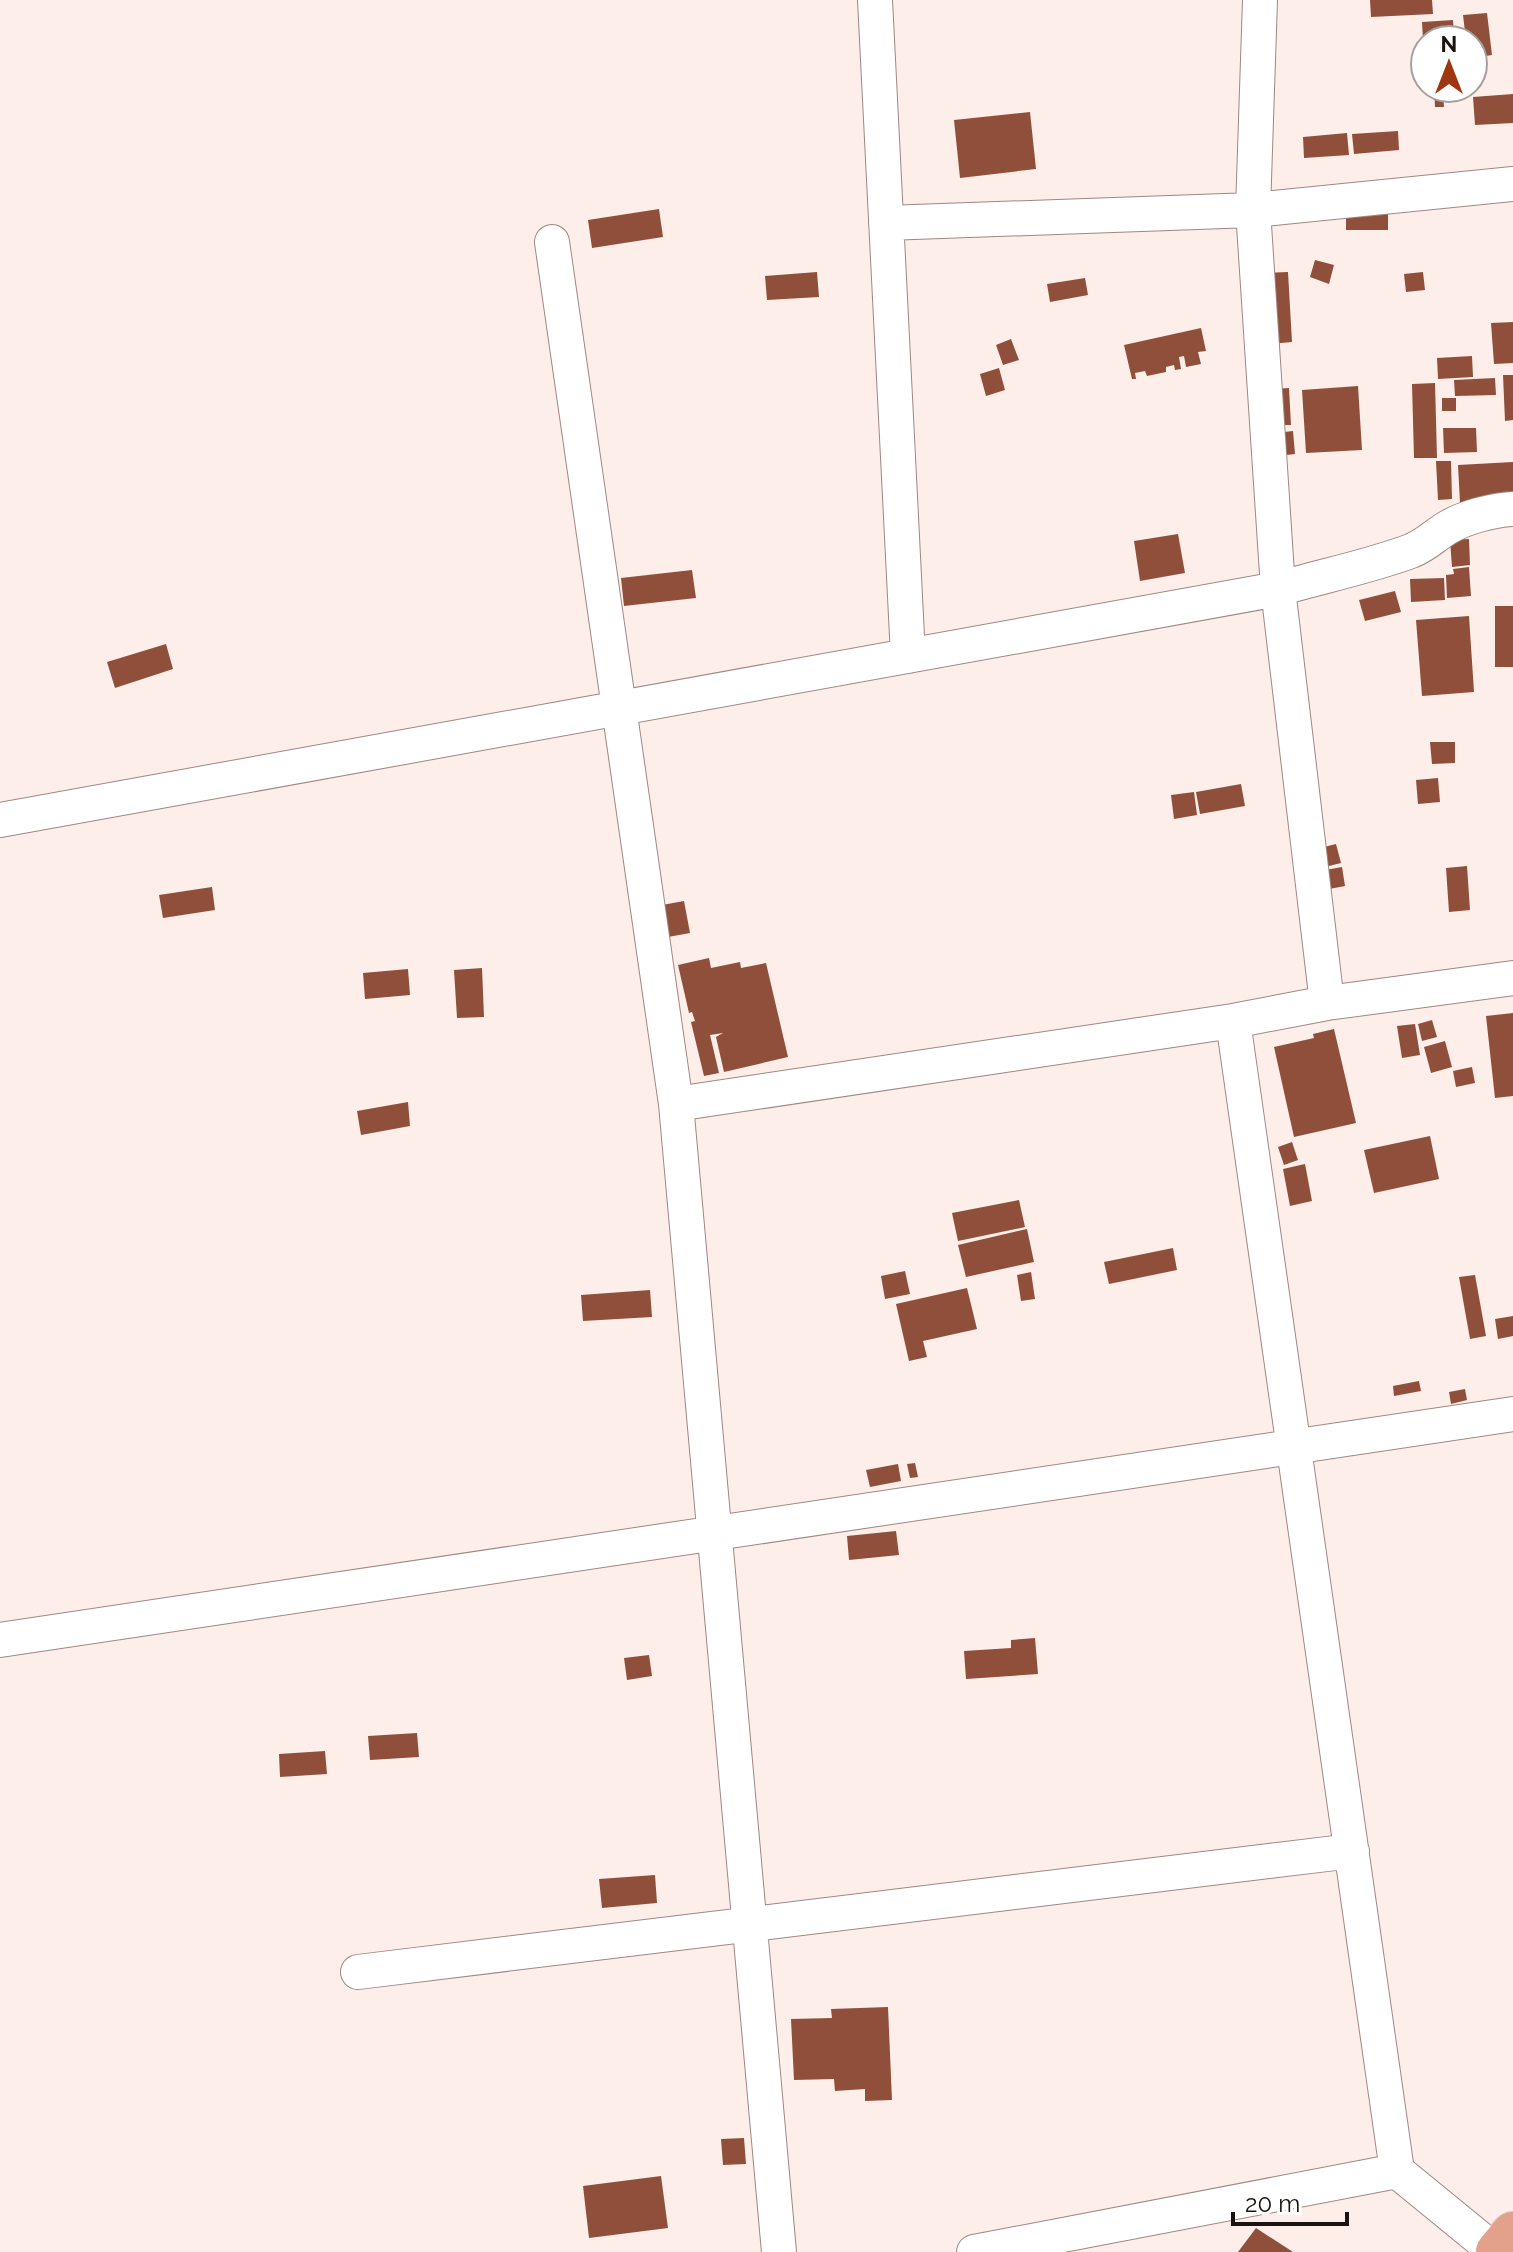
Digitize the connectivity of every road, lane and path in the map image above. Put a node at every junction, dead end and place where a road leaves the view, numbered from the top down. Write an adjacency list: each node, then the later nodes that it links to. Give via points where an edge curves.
1 (875, 0): 5 (street)
2 (1260, 0): 4 (street)
3 (1513, 184): 4 (street)
4 (1253, 210): 5 (street); 8 (street)
5 (886, 223): 9 (street)
6 (552, 242): 10 (street)
7 (1513, 509): 8 (street, via 1464,520 1407,552)
8 (1278, 589): 9 (street); 13 (street)
9 (908, 656): 10 (street)
10 (619, 708): 11 (street); 15 (street)
11 (0, 820)
12 (1513, 978): 13 (street)
13 (1327, 1003): 14 (street)
14 (1233, 1021): 15 (street); 17 (street)
15 (676, 1104): 18 (street)
16 (1513, 1414): 17 (street)
17 (1294, 1447): 18 (street); 20 (street)
18 (713, 1535): 19 (street); 21 (street)
19 (0, 1640)
20 (1352, 1851): 21 (street); 23 (street)
21 (749, 1925): 22 (street); 25 (street)
22 (358, 1972)
23 (1397, 2171): 26 (street); 27 (street)
24 (1513, 2234): 27 (main road)
25 (779, 2252)
26 (974, 2252)
27 (1497, 2252)

